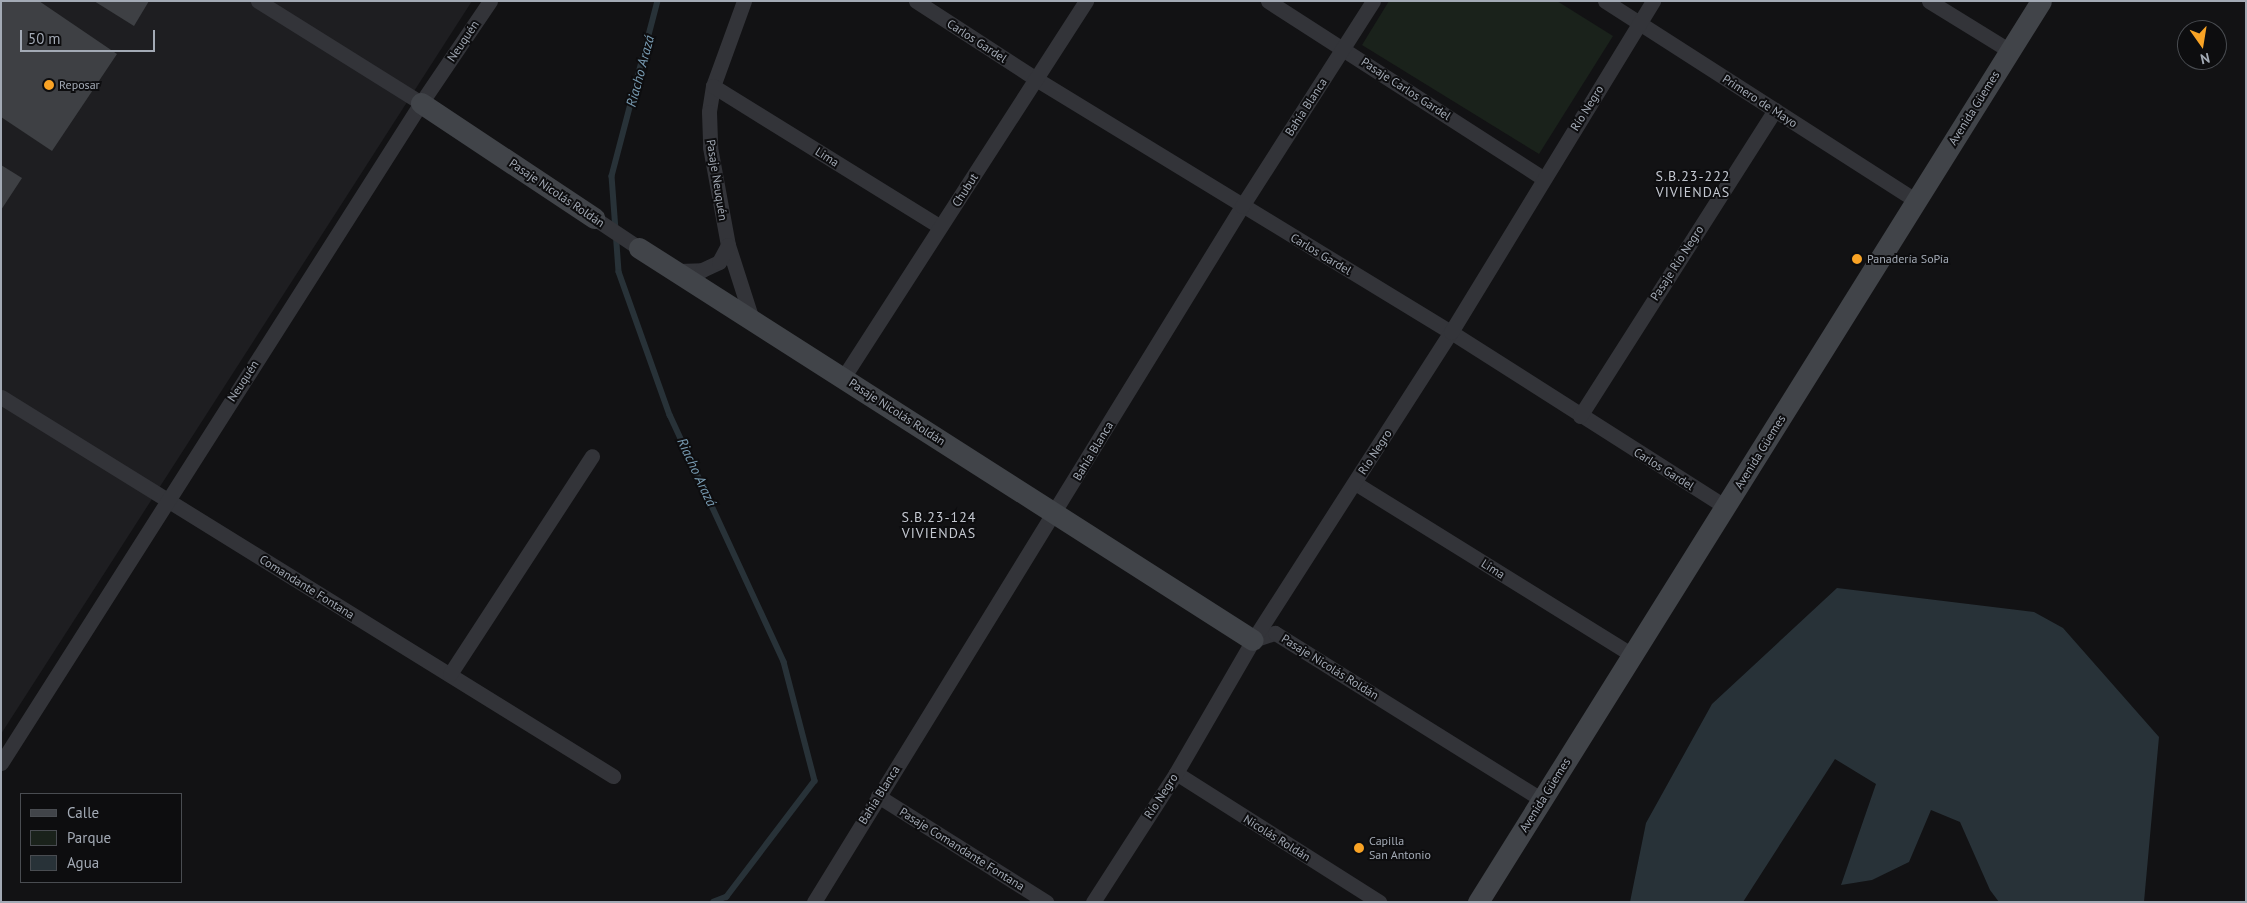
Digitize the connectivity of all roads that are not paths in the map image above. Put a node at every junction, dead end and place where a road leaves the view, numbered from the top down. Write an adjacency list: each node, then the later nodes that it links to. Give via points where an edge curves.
1 (258, 1): 17 (street, Pasaje Nicolás Roldán)
2 (490, 1): 17 (street, Neuquén)
3 (744, 1): 16 (street, Pasaje Neuquén)
4 (916, 1): 15 (street, Carlos Gardel)
5 (1086, 1): 15 (street, Chubut)
6 (1268, 1): 13 (street, Pasaje Carlos Gardel)
7 (1373, 1): 13 (street, Bahía Blanca)
8 (1605, 1): 12 (street, Primero de Mayo)
9 (1653, 1): 12 (street, Río Negro)
10 (1929, 1): 14 (street)
11 (2040, 1): 14 (street, Avenida Güemes)
12 (1639, 23): 18 (street, Primero de Mayo); 19 (street, Río Negro)
13 (1344, 49): 19 (street, Pasaje Carlos Gardel); 21 (street, Bahía Blanca)
14 (2010, 51): 20 (street, Avenida Güemes)
15 (1036, 79): 21 (street, Carlos Gardel); 23 (street, Chubut)
16 (713, 86): 23 (street, Lima); 24 (street, Pasaje Neuquén, via 708,112 710,147)
17 (421, 103): 22 (street, Pasaje Nicolás Roldán); 34 (street, Neuquén)
18 (1775, 110): 20 (street, Primero de Mayo); 31 (street, Pasaje Río Negro)
19 (1543, 178): 28 (street, Río Negro)
20 (1915, 200): 35 (street, Avenida Güemes)
21 (1242, 206): 28 (street, Carlos Gardel); 36 (street, Bahía Blanca)
22 (594, 218): 25 (street, Pasaje Nicolás Roldán)
23 (940, 227): 29 (street, Chubut)
24 (728, 245): 26 (street, via 719,262 702,270); 27 (street, Pasaje Neuquén)
25 (639, 248): 26 (street, Pasaje Nicolás Roldán)
26 (679, 271): 27 (street, Pasaje Nicolás Roldán)
27 (753, 324): 29 (street, Pasaje Nicolás Roldán)
28 (1451, 332): 31 (street, Carlos Gardel); 33 (street, Río Negro)
29 (843, 378): 36 (street, Pasaje Nicolás Roldán)
30 (1, 397): 34 (street, Comandante Fontana)
31 (1580, 416): 35 (street, Carlos Gardel)
32 (592, 456): 39 (street)
33 (1355, 483): 37 (street, Río Negro); 38 (street, Lima)
34 (166, 500): 39 (street, Comandante Fontana); 40 (street, Neuquén)
35 (1726, 507): 38 (street, Avenida Güemes)
36 (1055, 513): 37 (street, Pasaje Nicolás Roldán); 43 (street, Bahía Blanca)
37 (1253, 640): 41 (street, Río Negro); 44 (street, Pasaje Nicolás Roldán, via 1275,633)
38 (1632, 655): 44 (street, Avenida Güemes)
39 (450, 674): 42 (street, Comandante Fontana)
40 (1, 763)
41 (1176, 773): 47 (street, Río Negro); 48 (street, Nicolás Roldán)
42 (614, 776)
43 (878, 796): 45 (street, Bahía Blanca); 46 (street, Pasaje Comandante Fontana)
44 (1542, 800): 49 (street, Avenida Güemes)
45 (814, 902)
46 (1046, 902)
47 (1093, 902)
48 (1379, 902)
49 (1478, 902)

